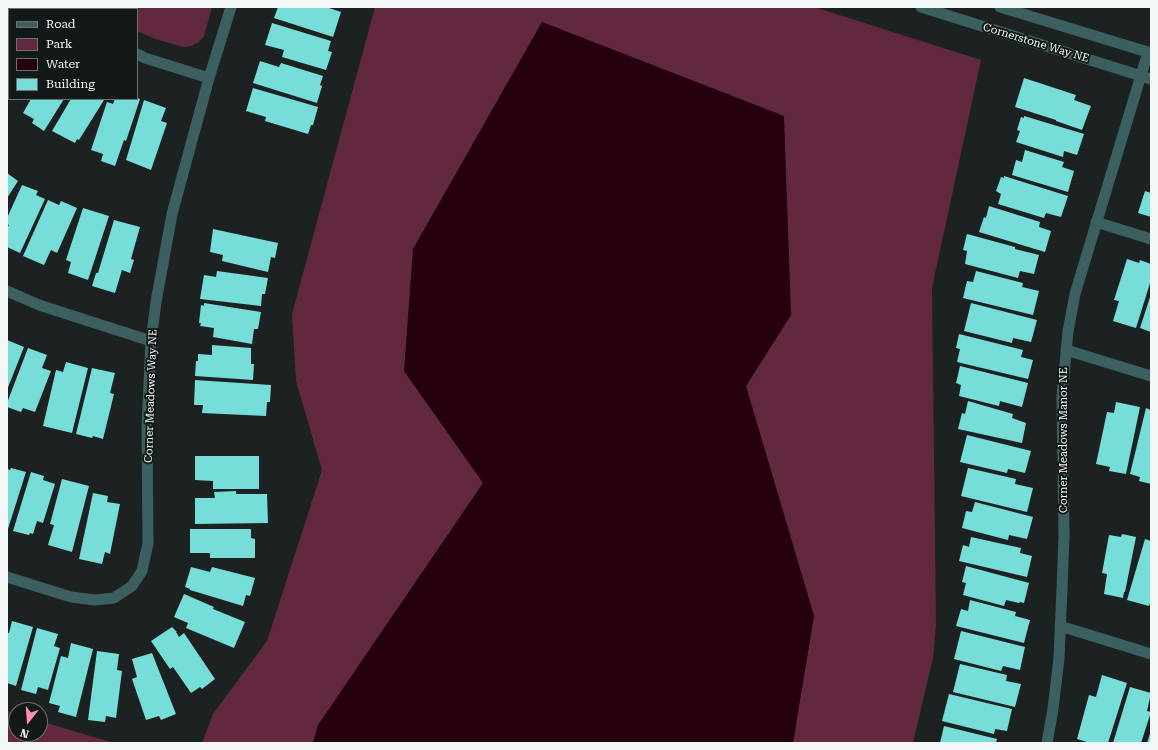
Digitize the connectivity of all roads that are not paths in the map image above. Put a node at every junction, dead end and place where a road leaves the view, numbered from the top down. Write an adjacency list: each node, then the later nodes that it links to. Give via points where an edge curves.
1 (231, 7): 6 (street, Corner Meadows Way NE)
2 (921, 7): 7 (street, Cornerstone Way NE)
3 (1000, 7): 4 (street)
4 (1149, 52): 7 (street, Corner Meadows Manor NE)
5 (138, 54): 6 (street)
6 (209, 78): 11 (street, Corner Meadows Way NE, via 172,214)
7 (1146, 78): 8 (street, Corner Meadows Manor NE)
8 (1096, 222): 9 (street); 12 (street, Corner Meadows Manor NE, via 1075,294)
9 (1151, 239)
10 (7, 290): 11 (street, via 39,305)
11 (151, 341): 14 (street, Corner Meadows Way NE, via 148,543 142,572 132,586 114,598 95,600 71,597)
12 (1066, 350): 13 (street); 15 (street, Corner Meadows Manor NE, via 1062,397 1064,536)
13 (1151, 376)
14 (7, 577)
15 (1060, 626): 16 (street); 17 (street, Corner Meadows Manor NE)
16 (1151, 654)
17 (1047, 743)

